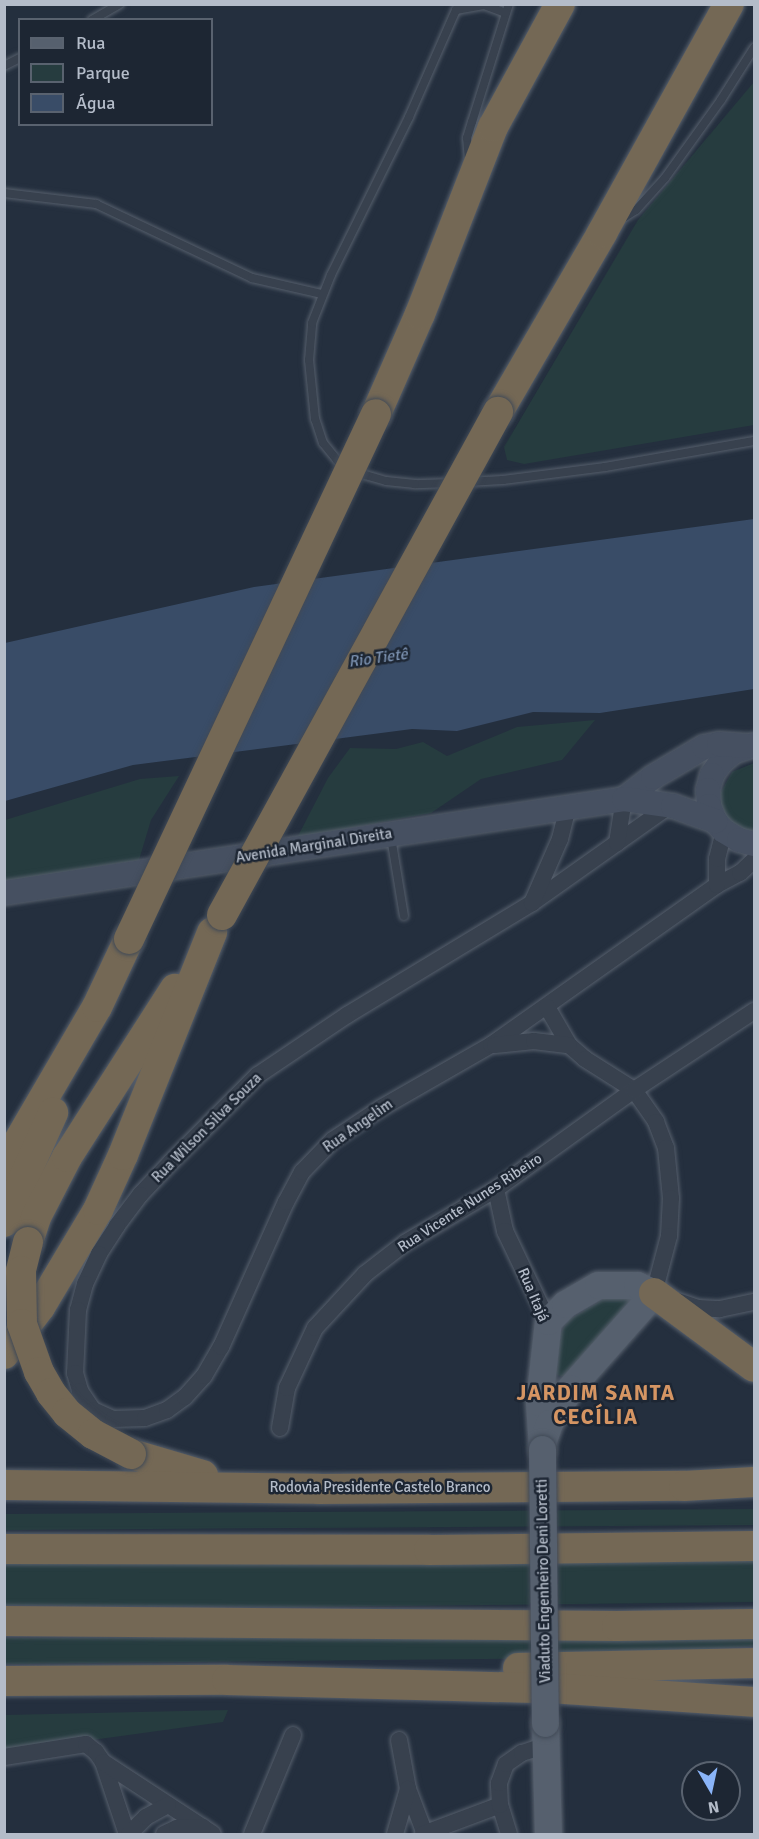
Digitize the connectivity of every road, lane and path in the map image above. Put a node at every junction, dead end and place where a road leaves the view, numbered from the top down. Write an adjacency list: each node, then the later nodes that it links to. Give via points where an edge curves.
1 (120, 4): 6 (lane)
2 (560, 4): 10 (highway, via 507,99)
3 (729, 4): 12 (highway)
4 (457, 7): 5 (lane, via 484,5); 13 (lane, via 425,83)
5 (507, 9): 10 (lane, via 467,138)
6 (96, 18)
7 (754, 48): 12 (lane, via 665,177 636,210)
8 (18, 59): 9 (lane)
9 (4, 66)
10 (473, 174): 29 (highway, bridge, via 420,314 376,414)
11 (4, 193): 13 (lane, via 96,204 252,278)
12 (602, 233): 28 (highway, bridge, via 498,412)
13 (322, 294): 14 (lane, via 312,324 309,360 315,419 323,443 337,460 365,475 415,484 503,480)
14 (754, 441)
15 (751, 746): 16 (main road, via 704,747); 19 (main road, via 727,757 712,775 709,806)
16 (624, 799): 17 (main road, Avenida Marginal Direita); 18 (main road, Avenida Marginal Direita); 21 (street)
17 (568, 806): 20 (main road, Avenida Marginal Direita); 26 (street, via 560,839)
18 (669, 806): 19 (main road, Avenida Marginal Direita, via 694,811); 21 (street, Rua Wilson Silva Souza)
19 (720, 826): 22 (main road, Avenida Marginal Direita, via 739,840); 24 (street)
20 (391, 835): 25 (main road, Avenida Marginal Direita); 27 (lane)
21 (617, 843): 26 (street, Rua Wilson Silva Souza)
22 (754, 844)
23 (754, 860): 24 (street, Rua Angelim)
24 (717, 885): 30 (street, Rua Angelim)
25 (4, 893)
26 (532, 903): 46 (street, Rua Wilson Silva Souza, via 310,1039 238,1092 140,1195 99,1254 78,1310)
27 (404, 916)
28 (217, 924): 44 (highway, via 98,1210 40,1308); 53 (highway, bridge, via 67,1157 36,1217 21,1271 22,1324 51,1393 67,1413 93,1434 130,1454 182,1472)
29 (101, 998): 38 (highway); 40 (highway, via 35,1158)
30 (546, 1007): 32 (street, Rua Angelim); 33 (street)
31 (754, 1011): 35 (street, Rua Vicente Nunes Ribeiro)
32 (491, 1045): 33 (street, via 534,1041); 46 (street, Rua Angelim, via 381,1107 340,1135 302,1172 221,1347 204,1376 185,1397 145,1419 113,1419 93,1410 80,1391)
33 (569, 1045): 34 (street)
34 (610, 1074): 35 (street); 36 (street)
35 (634, 1090): 36 (street, Rua Vicente Nunes Ribeiro); 37 (street)
36 (611, 1107): 37 (street, via 635,1110); 39 (street, Rua Vicente Nunes Ribeiro)
37 (656, 1122): 41 (street, via 666,1148 671,1198 669,1236)
38 (4, 1166)
39 (496, 1189): 43 (street, Rua Itajá, via 505,1231); 49 (street, Rua Vicente Nunes Ribeiro, via 405,1243 334,1305 315,1328 298,1362 287,1388)
40 (4, 1222)
41 (654, 1293): 42 (street, via 698,1308 720,1309); 43 (main road, via 637,1285 598,1285 565,1304); 45 (highway); 48 (main road)
42 (754, 1302)
43 (548, 1321): 47 (main road, Rua Itajá)
44 (4, 1354)
45 (754, 1367)
46 (75, 1373)
47 (540, 1380): 48 (main road, via 554,1387); 50 (main road, Rua Itajá)
48 (570, 1388): 50 (main road, via 549,1423)
49 (280, 1428)
50 (542, 1444): 62 (main road, Viaduto Engenheiro Deni Loretti, bridge)
51 (754, 1482): 53 (highway, Rodovia Presidente Castelo Branco)
52 (4, 1485): 53 (highway, Rodovia Presidente Castelo Branco)
53 (319, 1489)
54 (754, 1546): 55 (highway)
55 (4, 1550)
56 (4, 1621): 57 (highway)
57 (754, 1624)
58 (754, 1661): 59 (highway)
59 (227, 1680): 60 (highway); 61 (highway, via 565,1689)
60 (4, 1681)
61 (754, 1702)
62 (545, 1734): 69 (street, via 506,1764 499,1782); 77 (main road, Viaduto Engenheiro Deni Loretti)
63 (293, 1735): 73 (street)
64 (399, 1740): 67 (street)
65 (4, 1757): 66 (street, via 86,1744)
66 (103, 1762): 68 (street); 71 (street)
67 (408, 1788): 74 (street); 75 (street)
68 (168, 1805): 70 (street); 71 (street, via 146,1817)
69 (500, 1805): 75 (street); 76 (street)
70 (208, 1831): 72 (street, via 177,1828)
71 (128, 1834)
72 (164, 1834)
73 (252, 1834)
74 (395, 1834)
75 (424, 1834)
76 (509, 1834)
77 (548, 1834)

